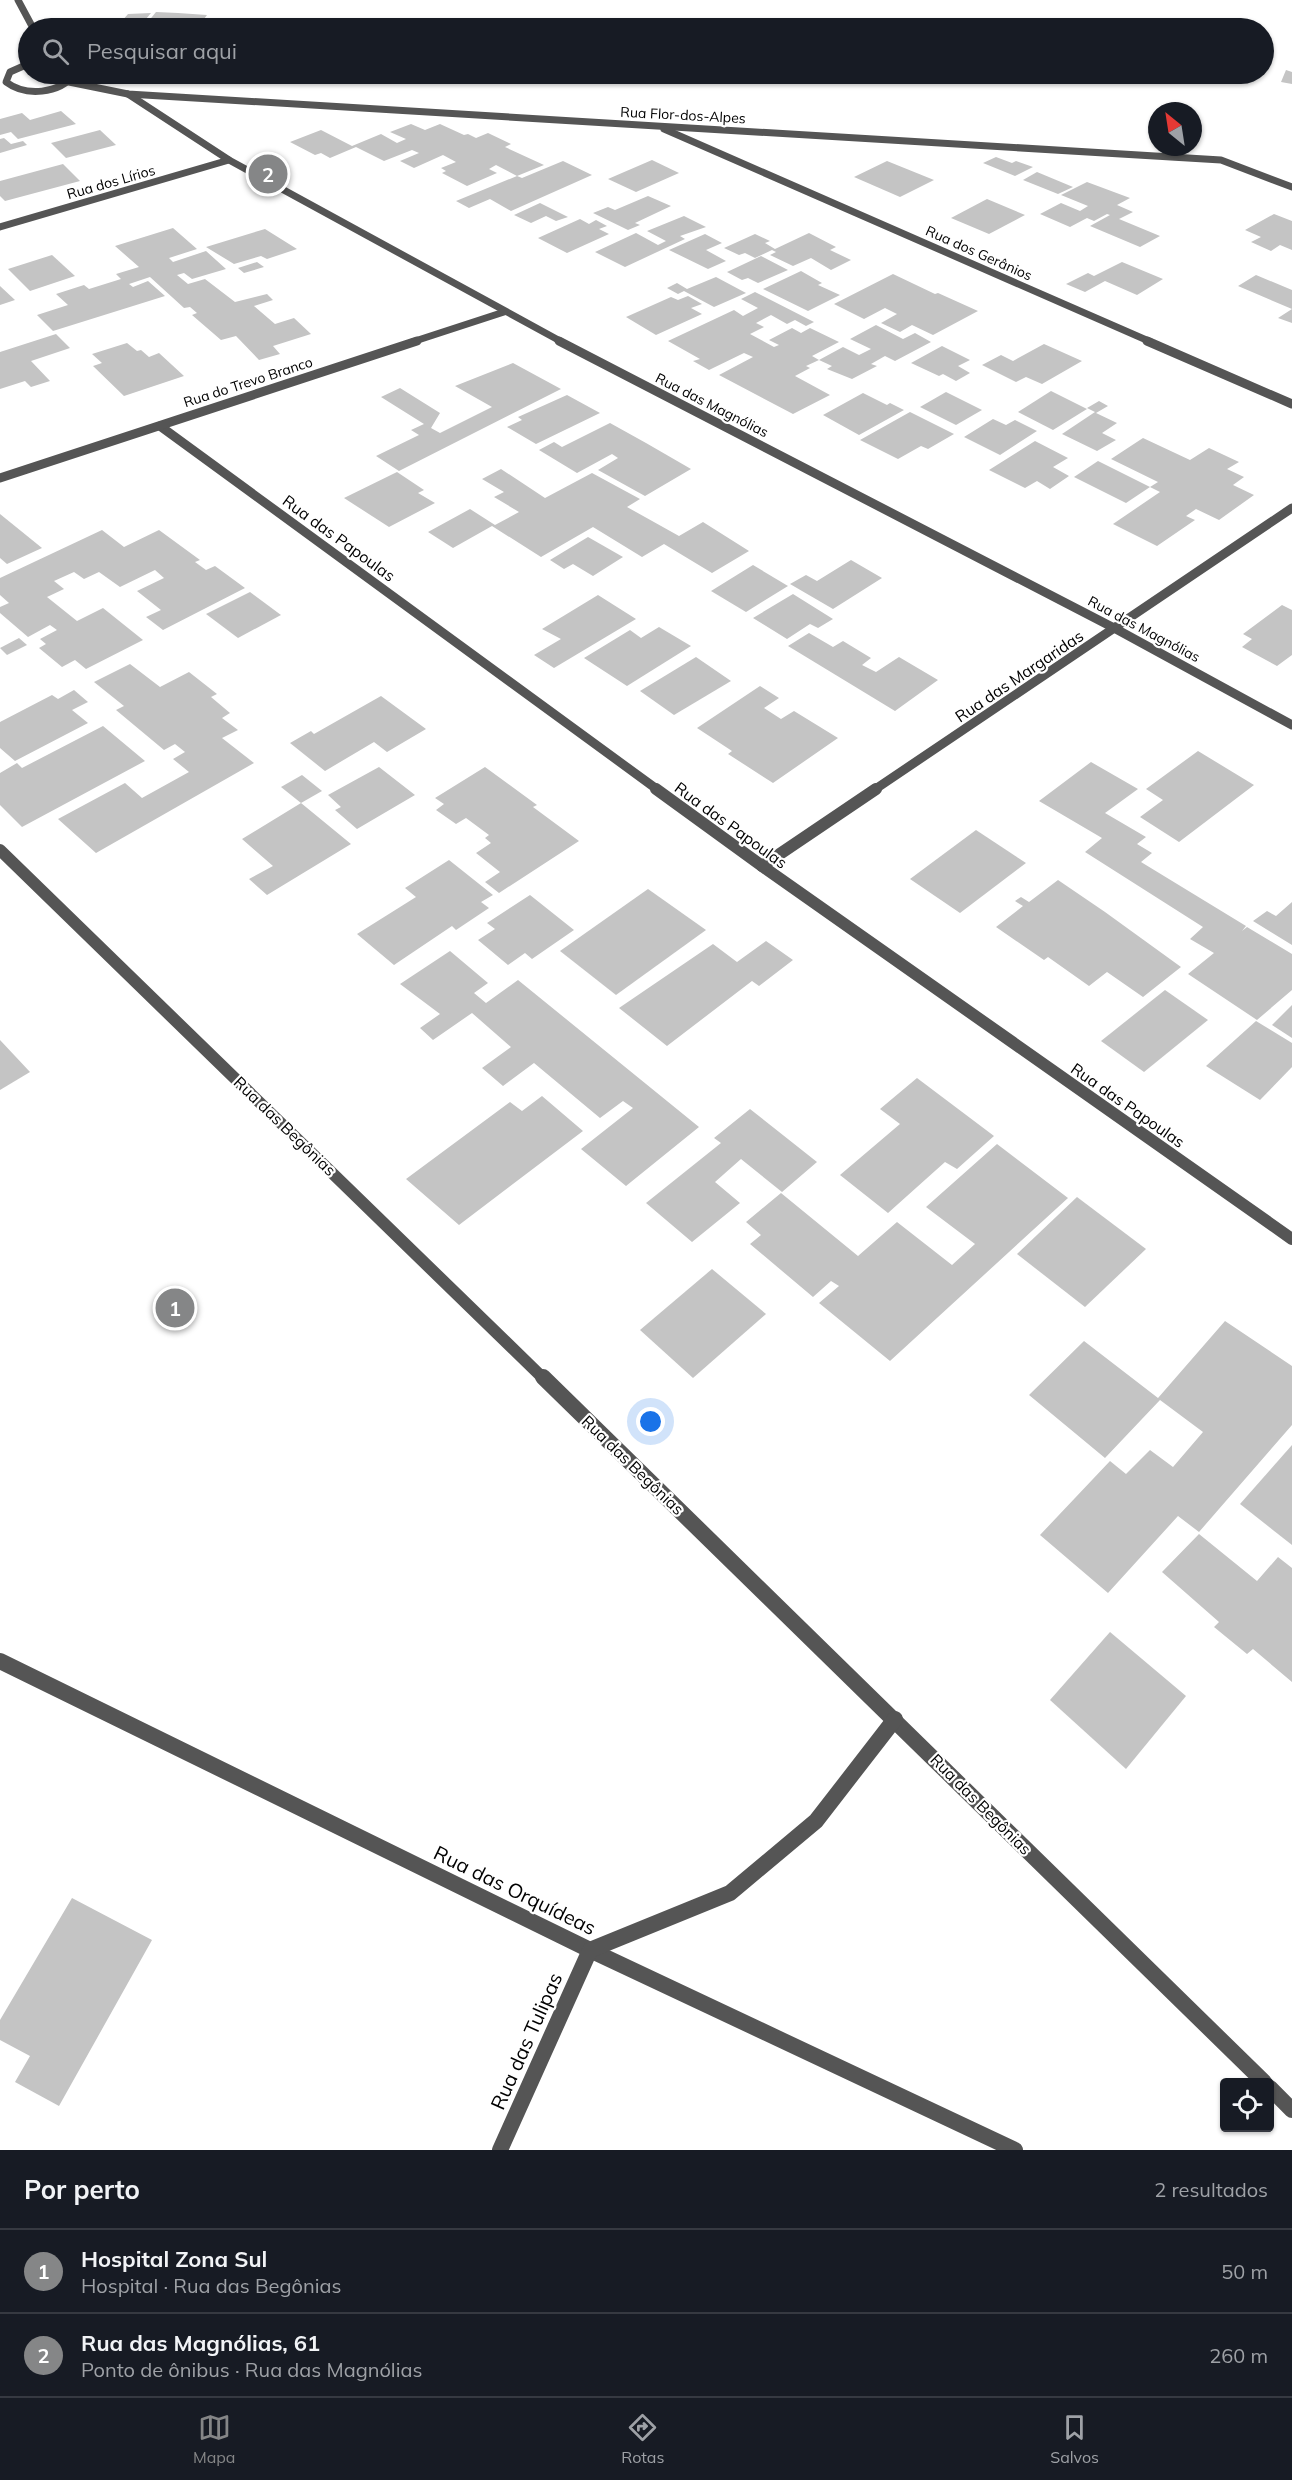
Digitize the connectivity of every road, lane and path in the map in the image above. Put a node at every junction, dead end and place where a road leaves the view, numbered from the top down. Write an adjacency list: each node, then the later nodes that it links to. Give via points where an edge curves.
1 (18, 0): 2 (street)
2 (28, 18)
3 (18, 68): 7 (street, via 10,72 6,81)
4 (62, 84): 7 (street, via 40,90)
5 (79, 84): 8 (street, Rua Flor-dos-Alpes)
6 (0, 85): 7 (street)
7 (10, 86)
8 (128, 94): 9 (street, Rua Flor-dos-Alpes); 10 (street, Rua das Magnólias)
9 (655, 125): 11 (street, Rua Flor-dos-Alpes, via 1221,160); 14 (street, Rua dos Gerânios)
10 (229, 160): 12 (street, Rua dos Lírios); 13 (street, Rua das Magnólias)
11 (1292, 187)
12 (0, 227)
13 (504, 312): 15 (street, Rua do Trevo Branco); 18 (street, Rua das Magnólias)
14 (1292, 404)
15 (160, 426): 16 (street, Rua do Trevo Branco); 21 (street, Rua das Papoulas)
16 (0, 477)
17 (1292, 508): 18 (street, Rua das Margaridas)
18 (1116, 629): 19 (street, Rua das Magnólias); 21 (street, Rua das Margaridas)
19 (1292, 725)
20 (0, 850): 24 (street, Rua das Begônias)
21 (762, 866): 22 (street, Rua das Papoulas)
22 (1292, 1239)
23 (0, 1661): 25 (street, Rua das Orquídeas)
24 (895, 1719): 25 (street, via 816,1821 730,1893); 26 (street, Rua das Begônias)
25 (590, 1950): 29 (street, Rua das Tulipas); 30 (street, Rua das Orquídeas)
26 (1260, 2078)
27 (1274, 2093): 28 (street)
28 (1292, 2110)
29 (500, 2150)
30 (1015, 2150)

